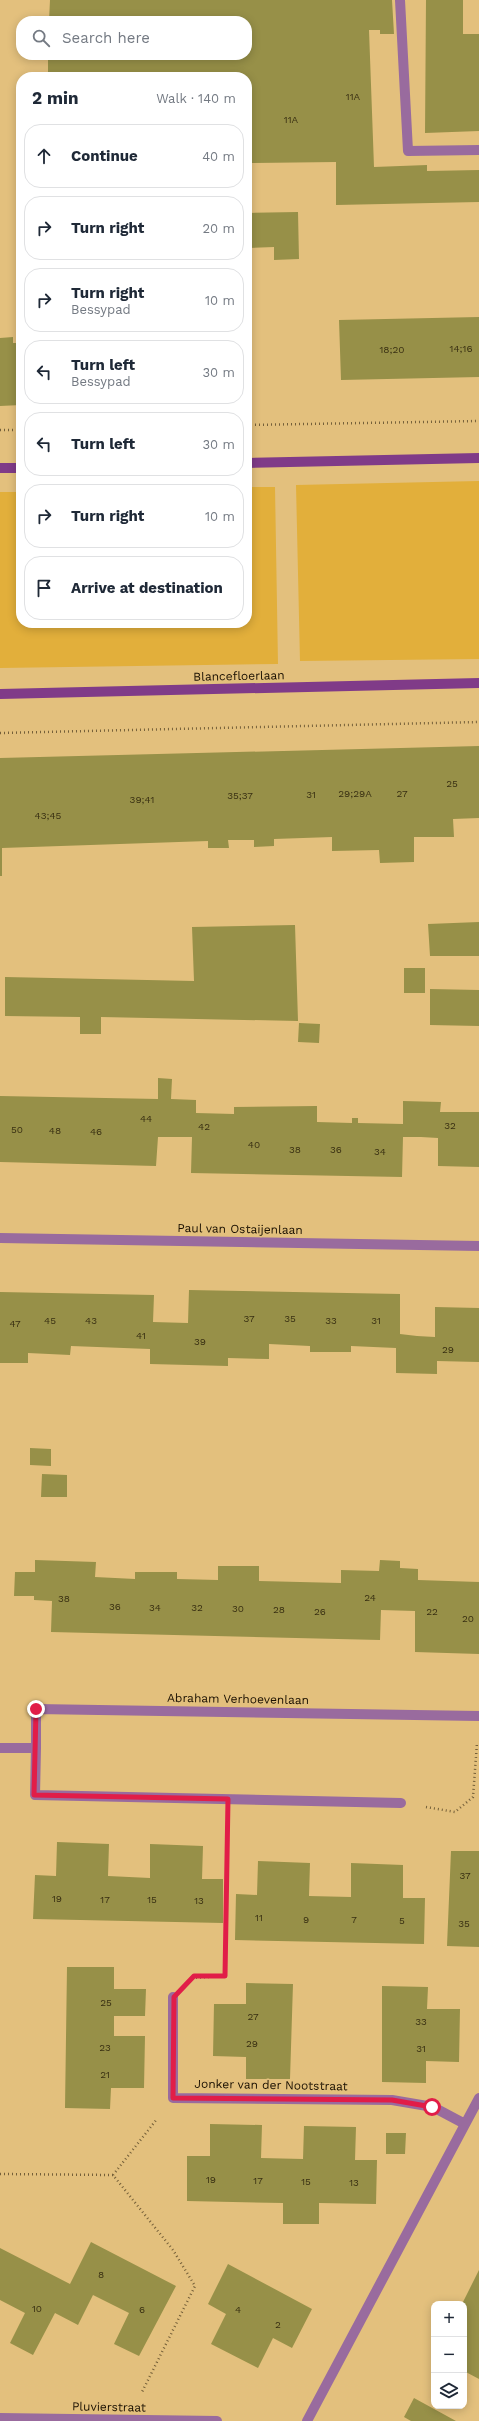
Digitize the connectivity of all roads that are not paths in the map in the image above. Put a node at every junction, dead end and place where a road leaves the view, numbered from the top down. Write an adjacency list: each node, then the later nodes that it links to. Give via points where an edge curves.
1 (400, 0): 2 (street, via 408,151)
2 (479, 150)
3 (479, 458): 4 (street)
4 (252, 463)
5 (0, 468): 6 (street)
6 (16, 468)
7 (479, 683): 8 (street, Blancefloerlaan)
8 (0, 694)
9 (0, 1238): 10 (street, Paul van Ostaijenlaan)
10 (479, 1246)
11 (479, 1716): 13 (street, Abraham Verhoevenlaan, via 36,1709)
12 (0, 1748): 13 (street)
13 (36, 1748): 14 (street, Abraham Verhoevenlaan, via 34,1795)
14 (401, 1803)
15 (174, 1997): 17 (street, Jonker van der Nootstraat, via 173,2098 392,2100 432,2107)
16 (479, 2098): 17 (street)
17 (465, 2124): 21 (street)
18 (0, 2418): 19 (street, Pluvierstraat)
19 (128, 2420): 20 (street, Pluvierstraat)
20 (217, 2421)
21 (307, 2421)

